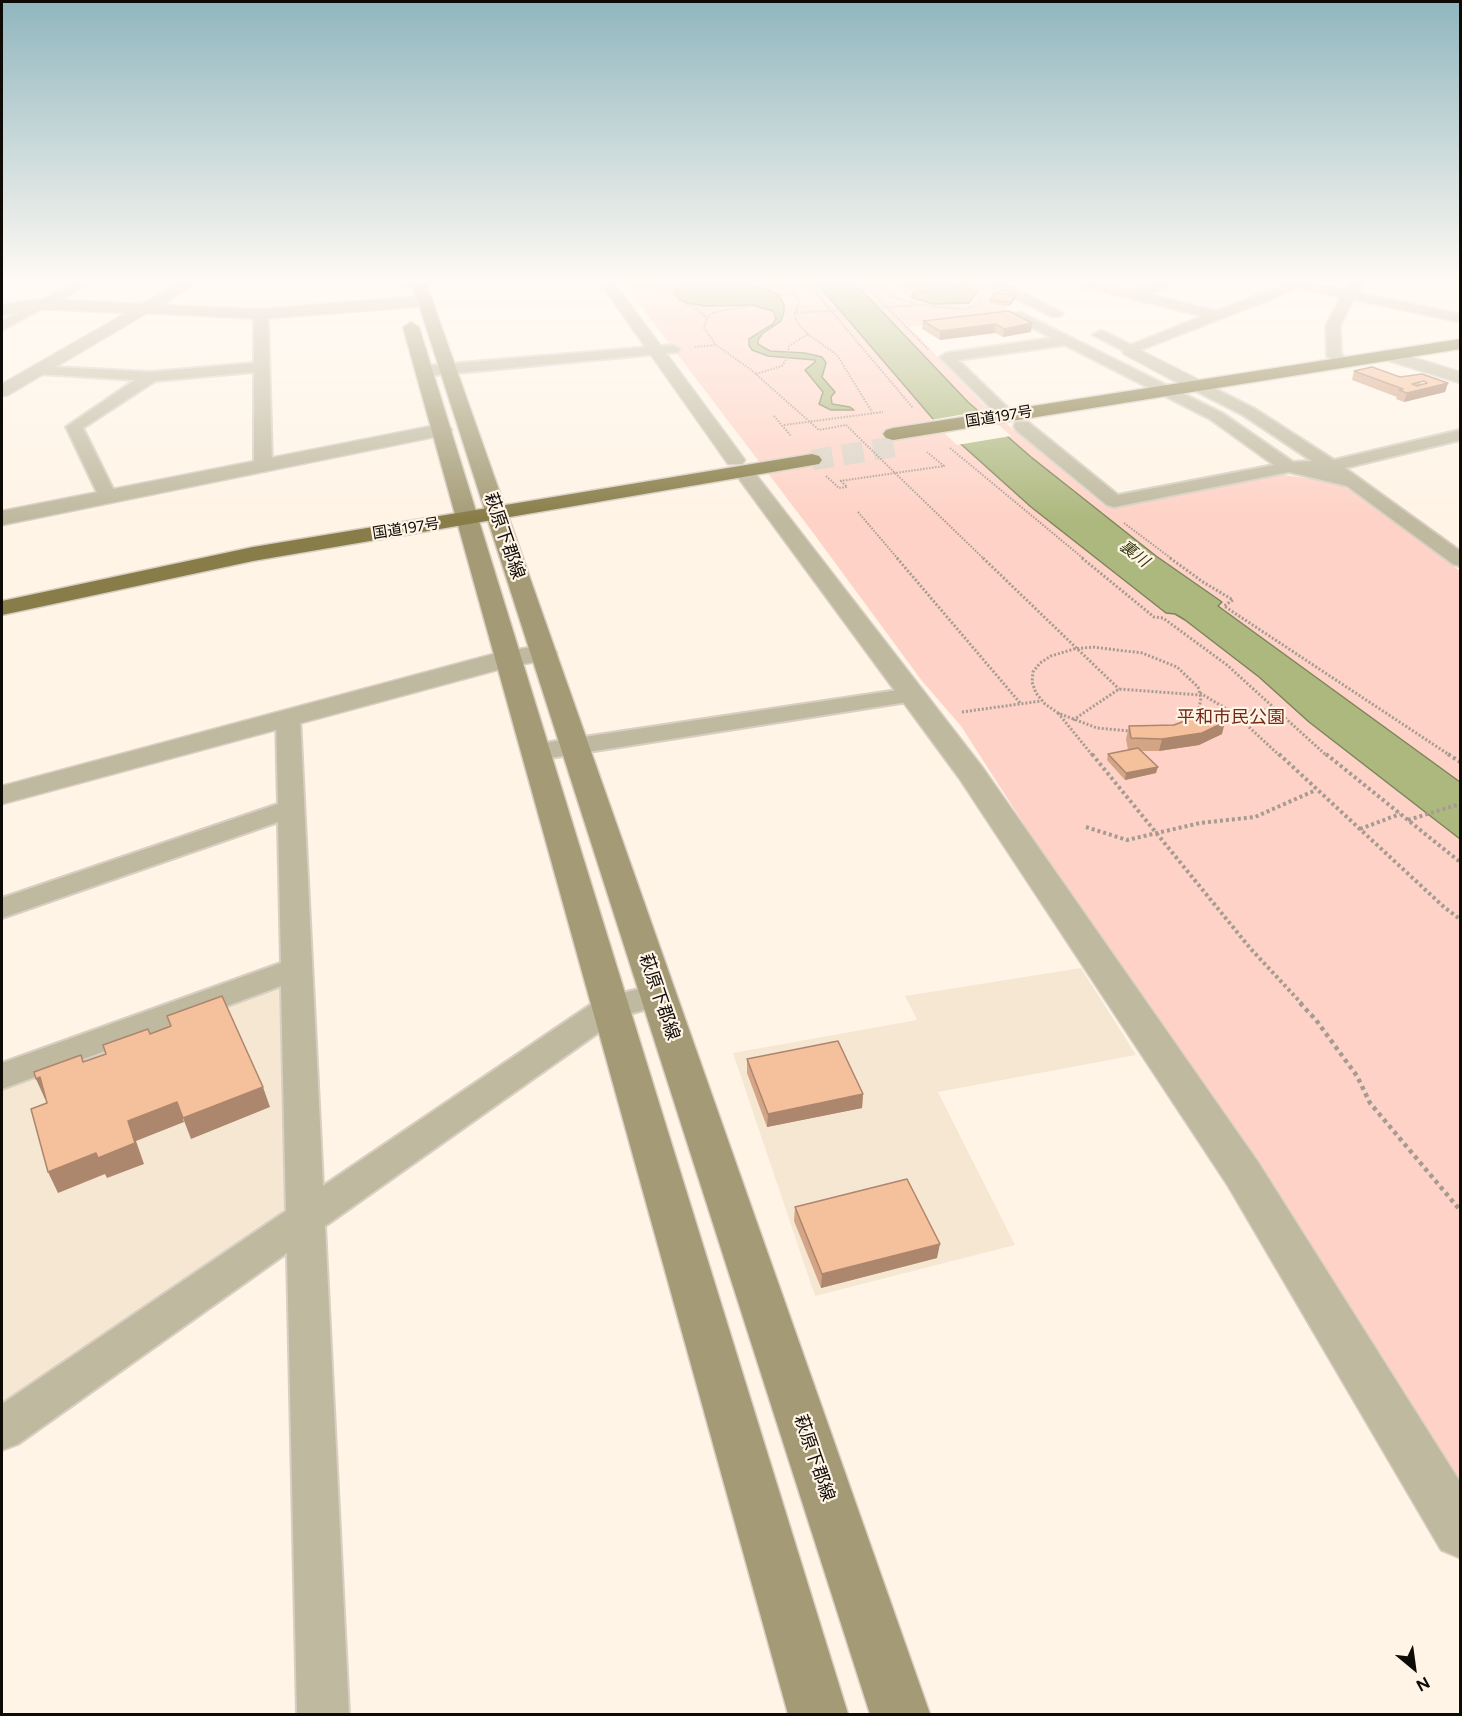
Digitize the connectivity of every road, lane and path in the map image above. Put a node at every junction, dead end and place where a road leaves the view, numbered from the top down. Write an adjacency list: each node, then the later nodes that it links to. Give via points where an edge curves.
1 (55, 360): 20 (street)
2 (261, 360): 19 (street)
3 (421, 360): 23 (main road, 萩原下郡線)
4 (445, 360): 21 (main road, 萩原下郡線)
5 (545, 360): 21 (street)
6 (672, 360): 46 (street)
7 (737, 360): 24 (path)
8 (786, 360): 24 (path, via 782,366)
9 (840, 360): 32 (path)
10 (874, 360): 34 (path)
11 (950, 360): 37 (street)
12 (1107, 360): 28 (street)
13 (1149, 360): 27 (street)
14 (1369, 360): 18 (highway, 国道197号)
15 (1387, 360): 30 (highway, 国道197号)
16 (1404, 360): 22 (street)
17 (1461, 361): 22 (highway)
18 (1342, 362): 27 (highway, 国道197号)
19 (261, 367): 25 (street); 45 (street)
20 (40, 369): 25 (street); 29 (street)
21 (448, 369): 23 (street); 52 (main road, 萩原下郡線)
22 (1430, 369): 26 (street)
23 (424, 371): 39 (main road, 萩原下郡線)
24 (756, 374): 36 (path)
25 (151, 376): 51 (street, via 74,427)
26 (1461, 378)
27 (1197, 386): 28 (highway, 国道197号); 30 (street)
28 (1166, 390): 31 (street); 37 (highway, 国道197号)
29 (2, 391)
30 (1214, 394): 31 (highway, 国道197号); 47 (street, via 1249,412)
31 (1183, 399): 37 (highway, 国道197号); 48 (street, via 1216,416)
32 (872, 412)
33 (859, 414): 36 (path)
34 (917, 414)
35 (774, 416): 38 (path)
36 (809, 421): 38 (path); 49 (path, bridge, via 819,430 846,425)
37 (1006, 422): 41 (highway, 国道197号); 48 (street, via 1114,501)
38 (784, 425): 43 (path)
39 (442, 430): 45 (street); 52 (main road, 萩原下郡線)
40 (1461, 435): 47 (street)
41 (943, 437): 42 (highway, 国道197号); 66 (path, via 1154,617 1164,618 1227,665)
42 (898, 440)
43 (808, 455): 46 (highway, 国道197号); 49 (path, via 839,488 847,487 840,481)
44 (932, 456): 49 (path, via 944,466)
45 (263, 466): 51 (street)
46 (740, 466): 52 (highway, 国道197号); 62 (street)
47 (1331, 466): 48 (street); 50 (street)
48 (1288, 467): 50 (street)
49 (894, 472): 59 (path)
50 (1352, 482): 56 (street, via 1444,539)
51 (108, 497): 55 (street)
52 (480, 510): 57 (highway, 国道197号, via 249,543); 58 (highway, 国道197号); 60 (main road, 萩原下郡線)
53 (858, 512): 65 (path)
54 (1116, 517): 73 (path, via 1233,600 1224,606)
55 (2, 518)
56 (1461, 560)
57 (2, 597)
58 (2, 608)
59 (1075, 649): 61 (path); 63 (path, via 1113,648 1152,656 1184,672); 64 (path, via 1051,656 1036,668 1032,682)
60 (527, 655): 70 (street); 72 (main road, 萩原下郡線)
61 (1119, 689): 63 (path); 71 (path)
62 (912, 694): 72 (street); 93 (street, via 978,784 1243,1174)
63 (1200, 694): 69 (path); 71 (path, via 1199,708 1191,717 1161,730 1119,731)
64 (1042, 701): 65 (path); 68 (path)
65 (1021, 704): 67 (path)
66 (1275, 708): 69 (path); 78 (path)
67 (957, 713)
68 (1058, 713): 71 (path); 82 (path)
69 (1235, 714): 74 (path)
70 (288, 717): 75 (street); 77 (street)
71 (1072, 720)
72 (556, 749): 87 (main road, 萩原下郡線); 88 (main road, 萩原下郡線)
73 (1461, 762)
74 (1317, 790): 81 (path); 82 (path, via 1255,817 1200,823)
75 (2, 795)
76 (1461, 804): 79 (path)
77 (291, 808): 84 (street); 86 (street)
78 (1400, 814): 79 (path); 81 (path)
79 (1408, 820): 83 (path)
80 (1086, 827): 82 (path, via 1127,840)
81 (1360, 829): 85 (path)
82 (1159, 834): 90 (path, via 1250,948 1316,1020 1357,1076 1370,1103)
83 (1461, 862)
84 (2, 908)
85 (1461, 919)
86 (297, 969): 89 (street); 91 (street)
87 (658, 995): 88 (street); 96 (main road, 萩原下郡線)
88 (611, 1007): 91 (street); 95 (main road, 萩原下郡線)
89 (2, 1076)
90 (1461, 1210)
91 (305, 1217): 92 (street); 94 (street)
92 (2, 1429)
93 (1461, 1531)
94 (323, 1714)
95 (818, 1714)
96 (900, 1714)

